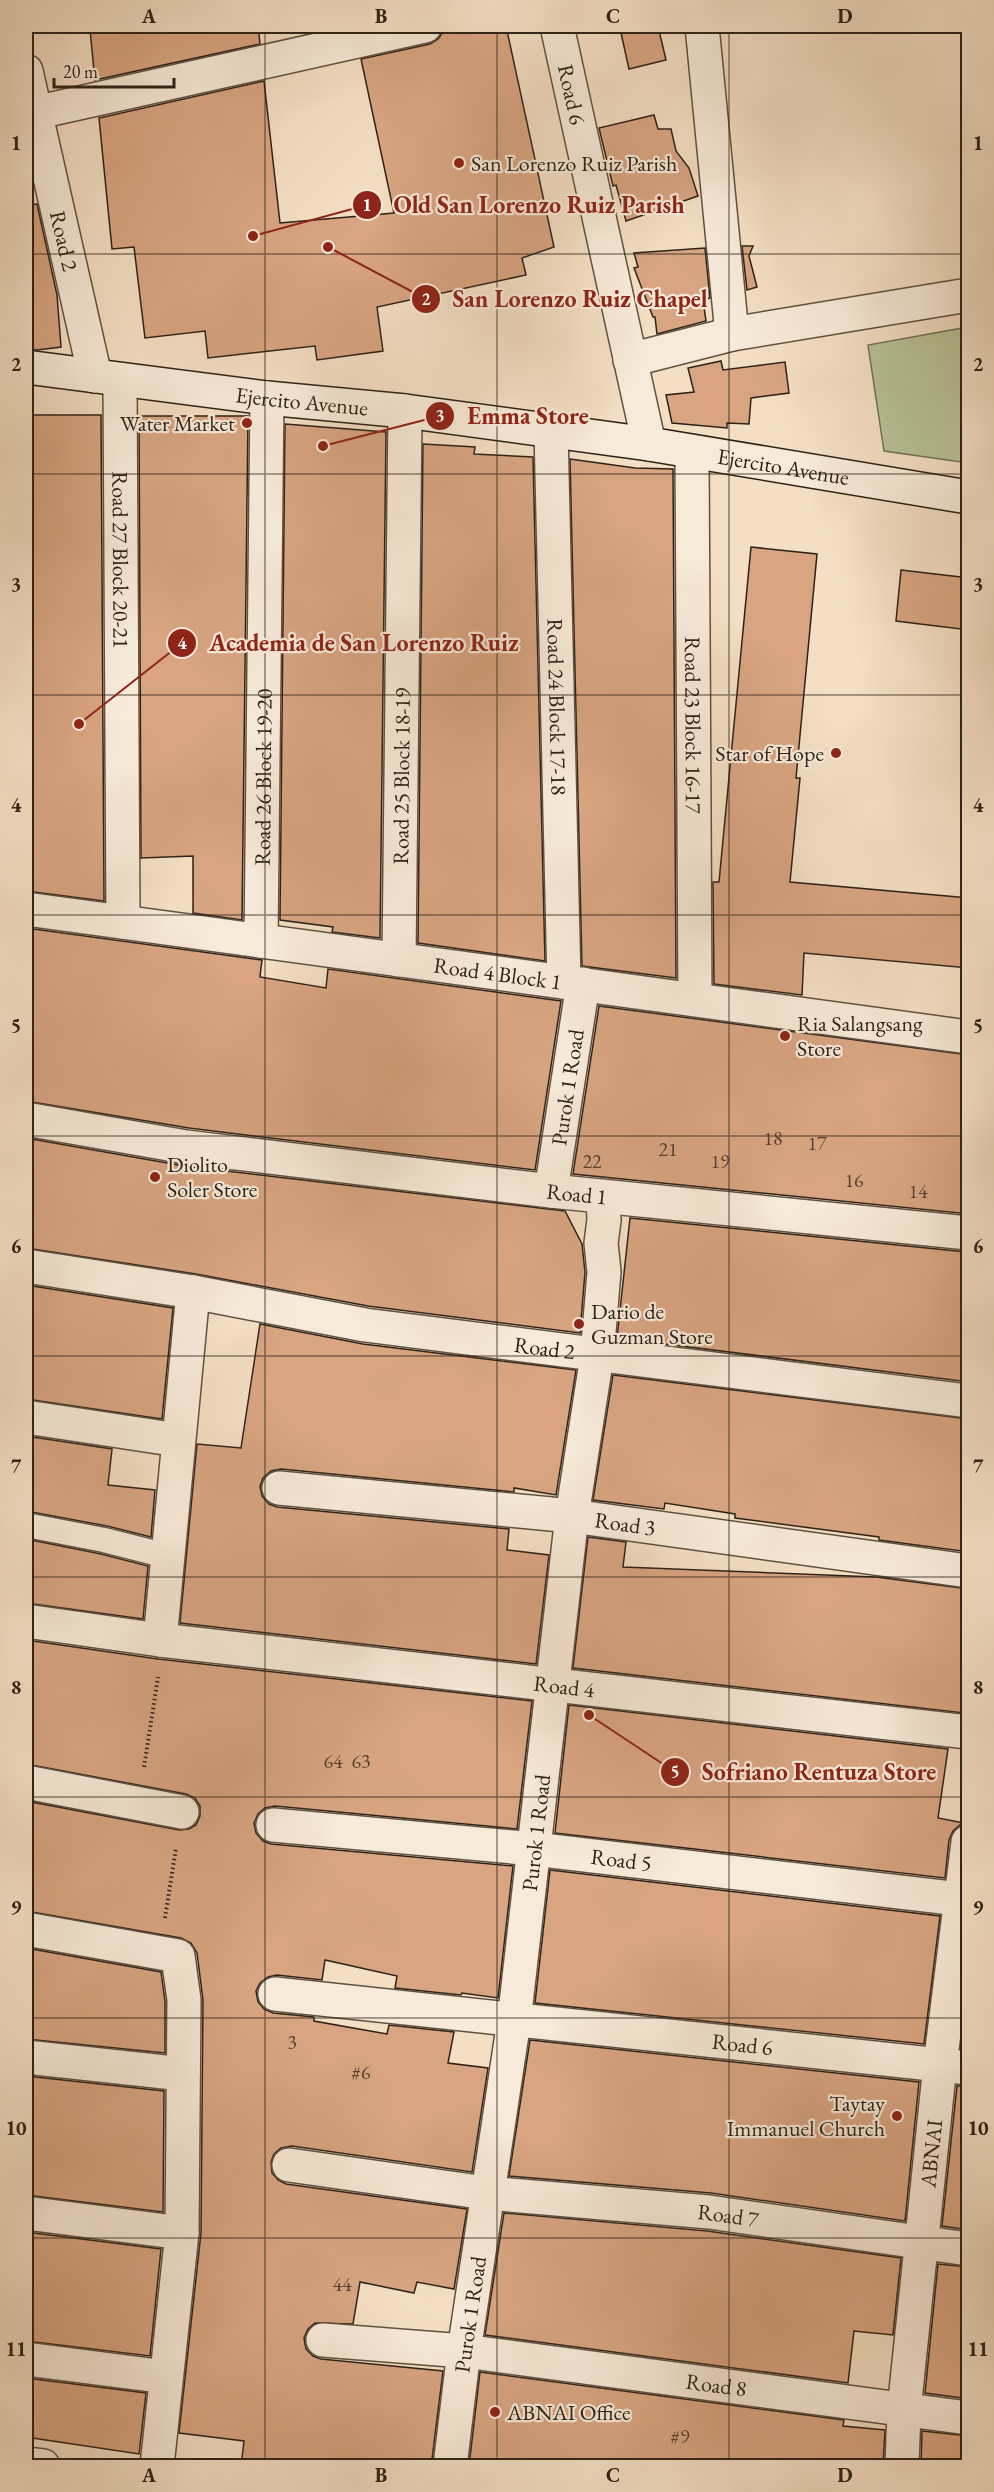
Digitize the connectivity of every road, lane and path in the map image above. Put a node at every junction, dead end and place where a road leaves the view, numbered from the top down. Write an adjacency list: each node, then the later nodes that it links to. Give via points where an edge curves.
1 (425, 26): 5 (street)
2 (557, 26): 8 (street, Road 6)
3 (702, 26): 7 (street)
4 (26, 71): 5 (street, Road 2)
5 (34, 112): 10 (street, Road 2)
6 (969, 295): 7 (street)
7 (732, 334): 8 (street)
8 (630, 360): 14 (street, Road 6)
9 (26, 367): 10 (street, Ejercito Avenue)
10 (107, 378): 11 (street, Ejercito Avenue); 18 (street, Road 27 Block 20-21)
11 (267, 398): 12 (street, Ejercito Avenue); 19 (street, Road 26 Block 19-20)
12 (405, 411): 13 (street, Ejercito Avenue); 20 (street, Road 25 Block 18-19)
13 (551, 431): 14 (street, Ejercito Avenue); 21 (street, Road 24 Block 17-18)
14 (649, 444): 15 (street, Ejercito Avenue)
15 (692, 452): 16 (street, Ejercito Avenue); 22 (street, Road 23 Block 16-17)
16 (969, 497)
17 (26, 909): 18 (street, Road 4 Block 1)
18 (123, 922): 19 (street, Road 4 Block 1)
19 (261, 941): 20 (street, Road 4 Block 1)
20 (399, 960): 21 (street, Road 4 Block 1)
21 (574, 983): 22 (street, Road 4 Block 1); 25 (street, Purok 1 Road)
22 (695, 999): 23 (street, Road 4 Block 1)
23 (969, 1037)
24 (26, 1119): 25 (street, Road 1, via 186,1147)
25 (551, 1191): 26 (street, Road 1)
26 (603, 1197): 27 (street, Road 1); 30 (street, Purok 1 Road, via 604,1272)
27 (969, 1233)
28 (26, 1266): 29 (street, Road 2)
29 (193, 1292): 30 (street, Road 2, via 365,1326); 33 (street)
30 (597, 1356): 31 (street, Road 2); 35 (street, Purok 1 Road)
31 (969, 1401)
32 (26, 1417): 33 (street)
33 (178, 1440): 37 (street)
34 (279, 1488): 35 (street, Road 3)
35 (572, 1516): 38 (street, Road 3); 41 (street, Purok 1 Road)
36 (26, 1525): 37 (lane)
37 (167, 1556): 40 (street)
38 (969, 1571)
39 (26, 1622): 40 (street, Road 4)
40 (160, 1640): 41 (street, Road 4); 44 (path)
41 (551, 1685): 42 (street, Road 4); 48 (street, Purok 1 Road)
42 (969, 1732)
43 (26, 1782): 44 (street)
44 (138, 1803): 45 (street)
45 (182, 1812): 51 (path)
46 (273, 1825): 48 (street, Road 5)
47 (969, 1842): 49 (street, ABNAI)
48 (534, 1849): 49 (street, Road 5); 53 (street, Purok 1 Road)
49 (965, 1899): 55 (street, ABNAI)
50 (26, 1929): 51 (street)
51 (169, 1954): 56 (street, via 184,2000)
52 (275, 1994): 53 (street, Road 6)
53 (514, 2021): 55 (street, Road 6); 58 (street, Purok 1 Road)
54 (26, 2057): 56 (street)
55 (954, 2066): 61 (street, ABNAI)
56 (183, 2074): 60 (street)
57 (289, 2165): 58 (street, Road 7)
58 (486, 2193): 61 (street, Road 7, via 708,2212); 64 (street, Purok 1 Road)
59 (26, 2213): 60 (street)
60 (182, 2233): 66 (street)
61 (921, 2242): 62 (street, Road 7); 67 (street, ABNAI)
62 (969, 2249)
63 (323, 2340): 64 (street, Road 8)
64 (464, 2352): 67 (street, Road 8); 72 (street, Purok 1 Road)
65 (26, 2359): 66 (street)
66 (166, 2377): 71 (street)
67 (904, 2410): 68 (street, Road 8); 73 (street, ABNAI)
68 (969, 2418)
69 (26, 2464): 70 (street)
70 (43, 2466)
71 (157, 2466)
72 (450, 2466)
73 (902, 2466)

